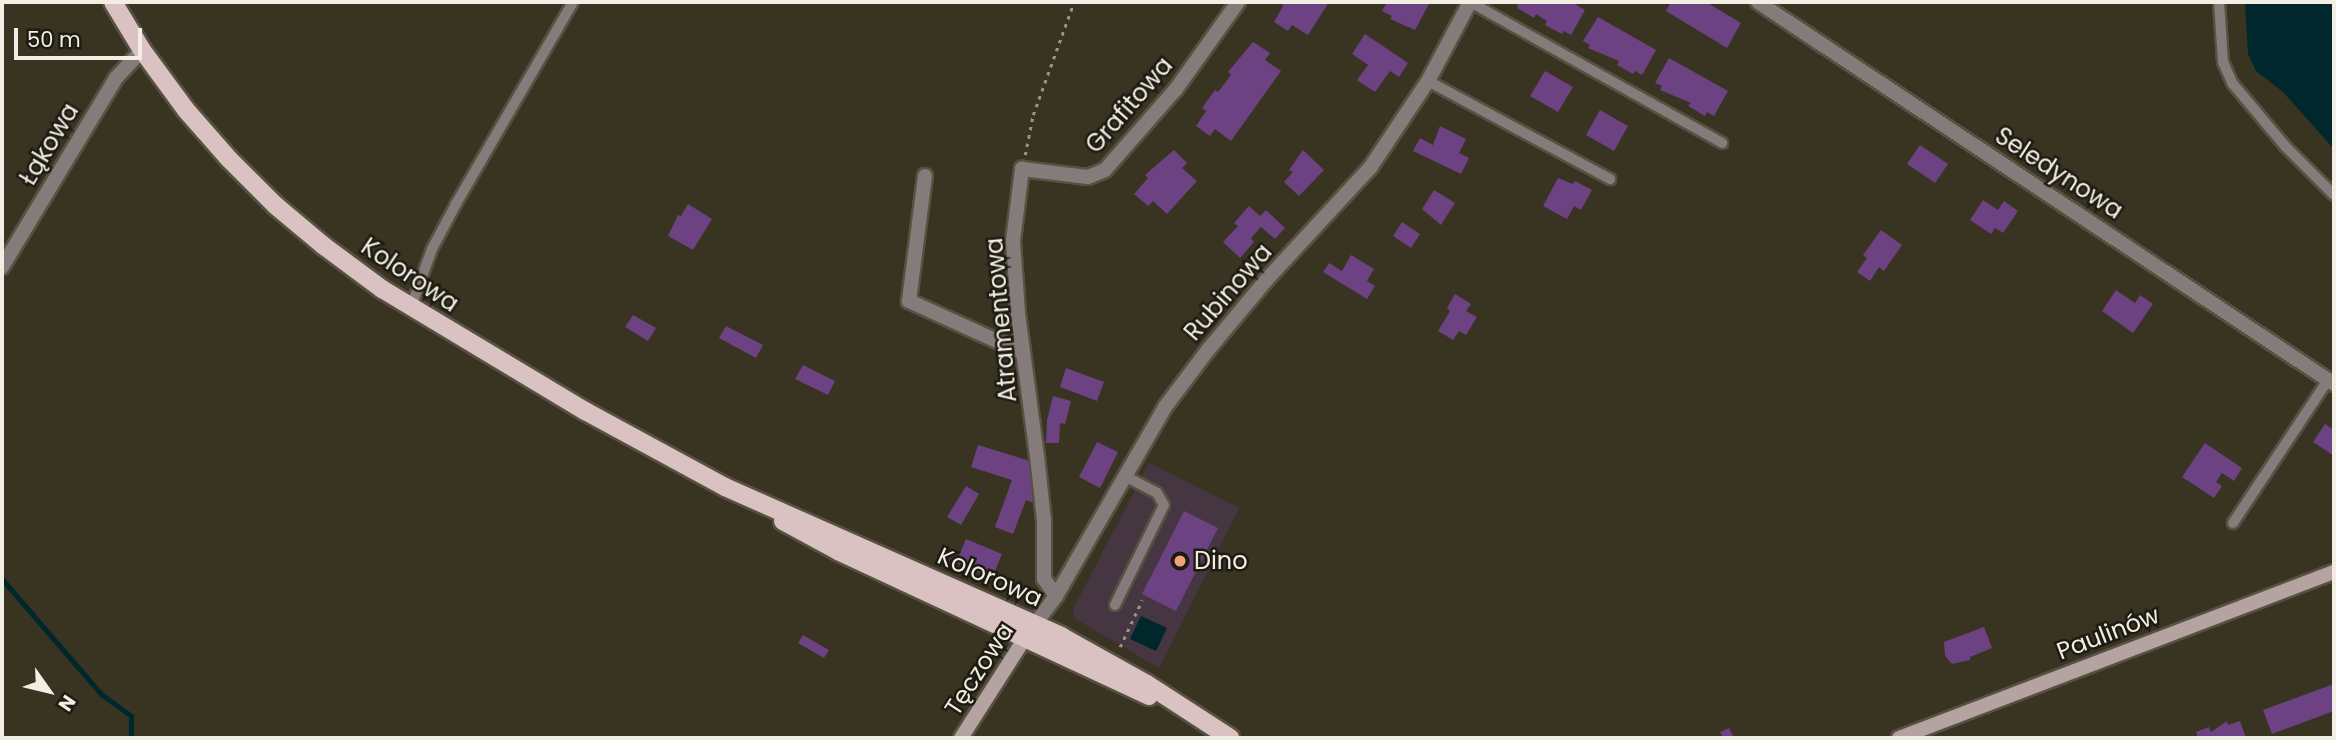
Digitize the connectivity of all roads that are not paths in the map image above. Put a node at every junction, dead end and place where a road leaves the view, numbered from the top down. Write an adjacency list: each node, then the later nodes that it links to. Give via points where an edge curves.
1 (113, 2): 7 (main road, Kolorowa)
2 (573, 2): 15 (lane, via 432,249)
3 (1238, 2): 10 (street, Grafitowa, via 1176,89 1105,170 1088,177)
4 (1470, 2): 8 (street, Rubinowa); 9 (lane)
5 (1758, 2): 17 (street, Seledynowa)
6 (2219, 2): 13 (lane, via 2223,62 2233,84)
7 (142, 50): 14 (street, Łąkowa, via 116,78); 15 (main road, Kolorowa, via 186,110 275,205)
8 (1428, 81): 12 (lane); 18 (street, Rubinowa, via 1370,167 1208,350 1164,407)
9 (1722, 143)
10 (1022, 169): 16 (street, Atramentowa, via 1013,241)
11 (925, 176): 16 (street, via 909,301)
12 (1610, 179)
13 (2334, 194)
14 (2, 267)
15 (411, 307): 19 (main road, Kolorowa, via 585,411)
16 (1023, 353): 22 (street, Atramentowa, via 1044,521 1044,579)
17 (2331, 382): 20 (lane)
18 (1125, 476): 22 (street, Rubinowa); 23 (lane, via 1157,493 1164,505)
19 (754, 501): 24 (main road, Kolorowa, via 813,523); 25 (main road, Kolorowa, via 828,546)
20 (2233, 523)
21 (2334, 572): 29 (street, Paulinów)
22 (1056, 596): 24 (street, Rubinowa)
23 (1115, 605)
24 (1035, 624): 25 (street, Tęczowa); 26 (main road, Kolorowa, via 1111,662)
25 (1023, 638): 26 (main road, Kolorowa); 27 (street, Tęczowa)
26 (1196, 717): 28 (main road, Kolorowa)
27 (961, 738)
28 (1230, 738)
29 (1899, 738)

